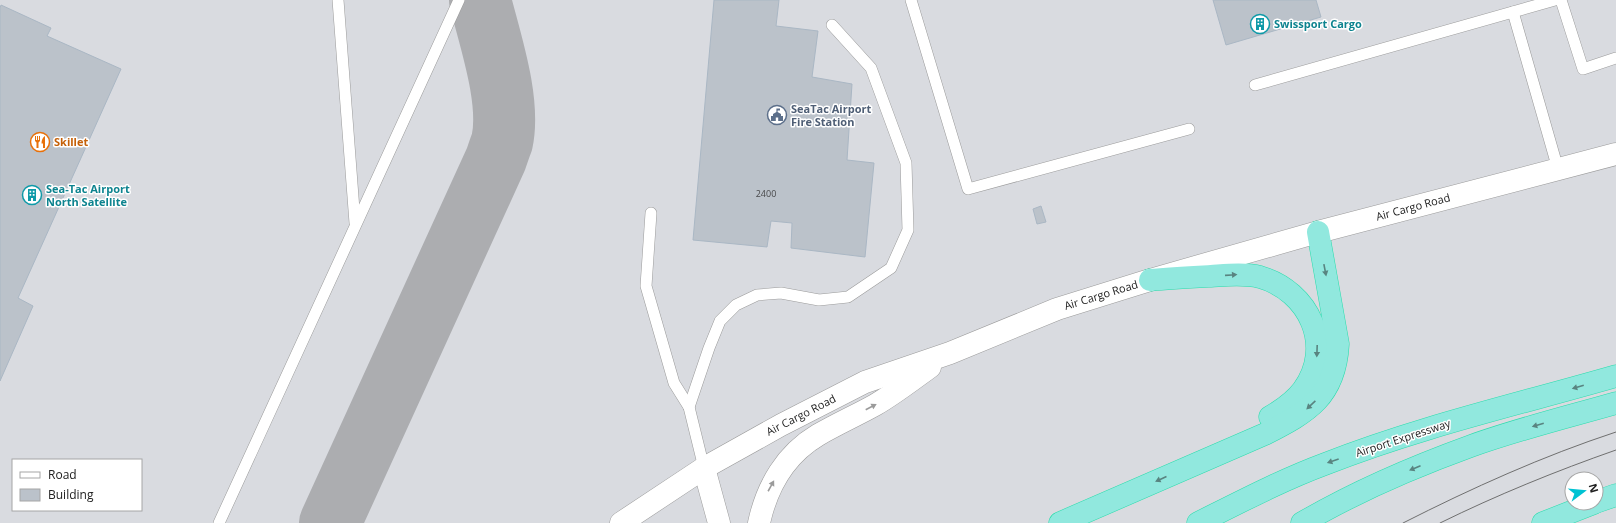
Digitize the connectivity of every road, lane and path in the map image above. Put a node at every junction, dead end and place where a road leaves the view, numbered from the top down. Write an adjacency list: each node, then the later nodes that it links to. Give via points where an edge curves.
1 (338, 0): 14 (lane)
2 (459, 0): 14 (lane)
3 (911, 0): 10 (lane, via 968,190)
4 (1555, 0): 6 (lane)
5 (1561, 0): 8 (lane, via 1583,69)
6 (1513, 12): 9 (lane); 12 (lane)
7 (832, 25): 20 (lane, via 871,68 906,163 908,230 891,268 848,297 819,300 781,293 757,295 736,305 720,321)
8 (1616, 58)
9 (1255, 85)
10 (1189, 129)
11 (1616, 154): 12 (street, Air Cargo Road)
12 (1558, 169): 15 (street, Air Cargo Road)
13 (651, 213): 20 (lane, via 646,286 674,383)
14 (355, 224): 26 (lane)
15 (1318, 232): 16 (street, Air Cargo Road); 21 (highway, one-way to 21, via 1338,344 1330,383 1315,402 1294,419)
16 (1150, 280): 17 (street, Air Cargo Road, via 1057,309); 21 (highway, one-way to 21, via 1243,274 1258,276 1291,293 1302,304 1314,329 1317,342 1315,368 1302,391 1278,412)
17 (950, 353): 22 (street, Air Cargo Road, via 865,382 781,424); 29 (street, one-way to 17, via 768,492 791,457 817,435 877,404)
18 (1616, 376): 31 (highway, Airport Expressway, one-way to 31, via 1407,436 1325,464 1287,479)
19 (1616, 403): 32 (highway, one-way to 32, via 1478,444 1428,463 1345,500)
20 (689, 407): 22 (lane)
21 (1196, 463): 30 (highway, one-way to 30)
22 (704, 468): 27 (street, Air Cargo Road); 28 (street)
23 (1616, 495): 24 (highway)
24 (1604, 500)
25 (1574, 511): 33 (highway)
26 (219, 523)
27 (621, 523)
28 (719, 523)
29 (760, 523)
30 (1060, 523)
31 (1198, 523)
32 (1302, 523)
33 (1543, 523)

